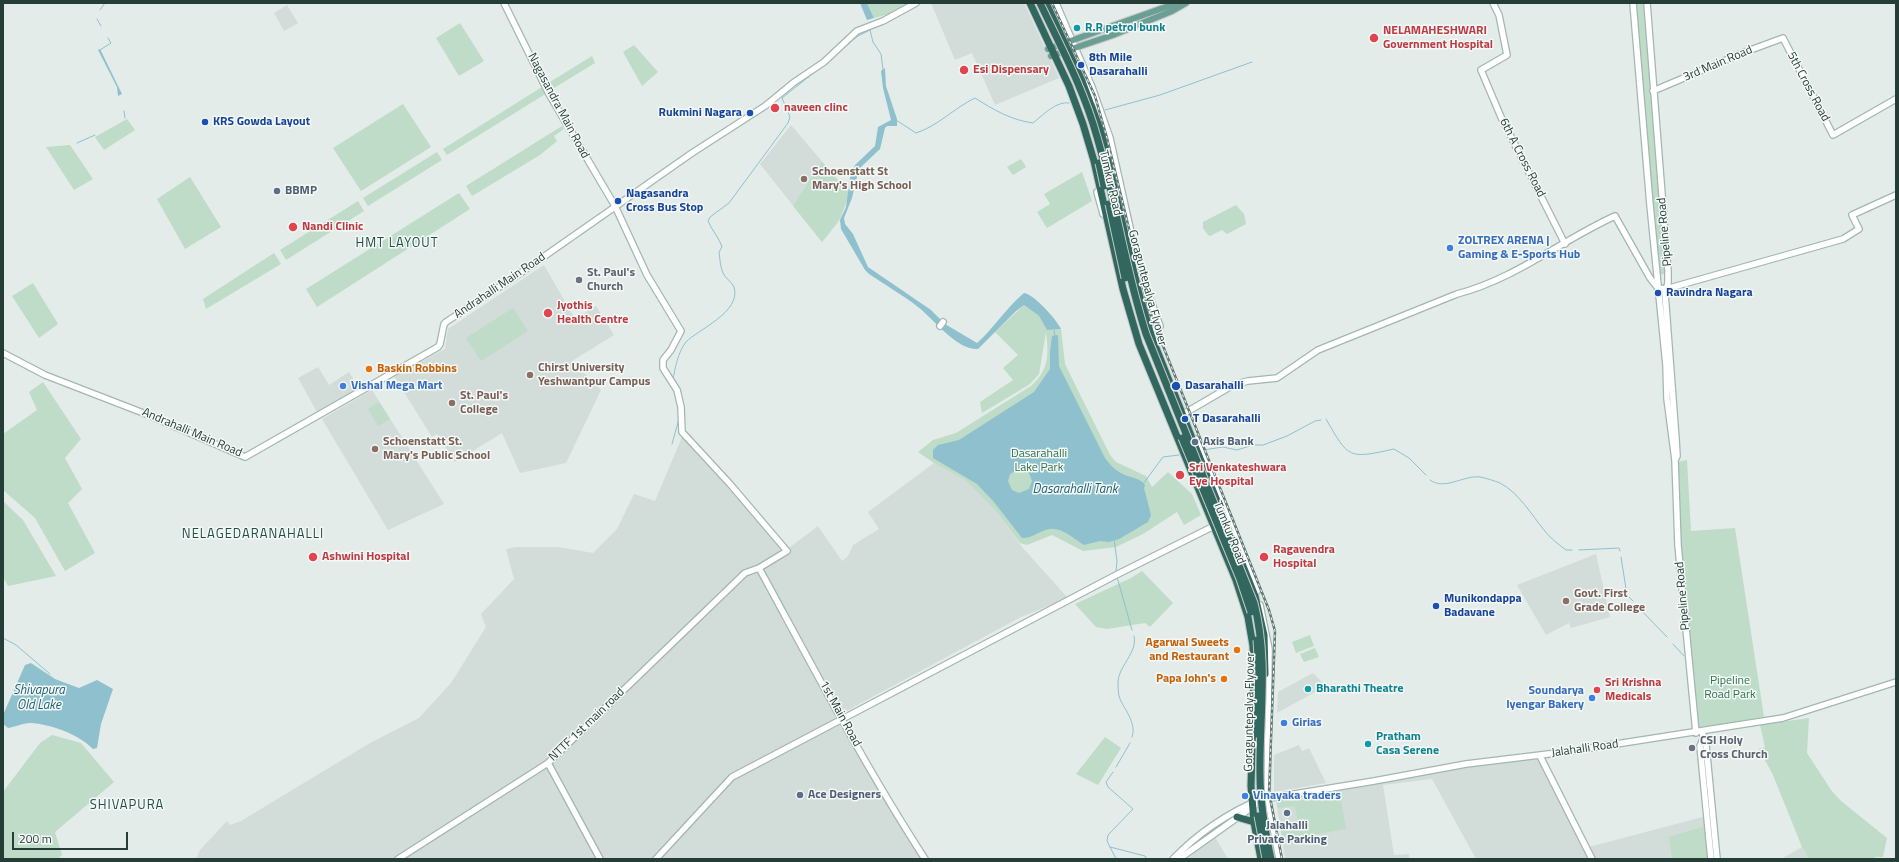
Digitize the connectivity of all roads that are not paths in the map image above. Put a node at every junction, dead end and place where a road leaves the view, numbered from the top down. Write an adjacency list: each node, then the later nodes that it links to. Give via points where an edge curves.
1 (504, 3): 20 (street, Nagasandra Main Road, via 552,99)
2 (916, 3): 20 (street, Andrahalli Main Road, via 854,33 824,62 765,106 734,124)
3 (1026, 3): 16 (street)
4 (1030, 3): 16 (highway, Tumkur Road)
5 (1035, 3): 50 (highway, Goraguntepalya Flyover, bridge, via 1077,94 1092,134 1122,265 1141,333 1250,607 1256,634 1258,666 1256,792)
6 (1040, 3): 51 (highway, Goraguntepalya Flyover, bridge, via 1093,122 1146,334 1254,603 1263,666 1260,789)
7 (1047, 3): 15 (highway, Tumkur Road)
8 (1056, 3): 15 (street)
9 (1177, 3): 15 (main road)
10 (1186, 3): 15 (main road, via 1143,23)
11 (1493, 3): 21 (street, 6th A Cross Road, via 1499,15 1507,55 1481,70 1501,117)
12 (1633, 3): 22 (street, Pipeline Road)
13 (1647, 3): 17 (street, Pipeline Road)
14 (1783, 38): 17 (street, 3rd Main Road); 18 (street, 5th Cross Road, via 1834,135)
15 (1070, 45): 16 (main road); 24 (street, via 1106,139); 24 (street, via 1099,104 1110,138 1139,268 1160,326); 27 (highway, Tumkur Road, via 1100,132 1146,321)
16 (1051, 52): 30 (street, via 1077,115 1090,158 1137,342); 30 (highway, Tumkur Road, via 1076,104 1089,141 1133,324)
17 (1653, 91): 23 (street, Pipeline Road, via 1668,271)
18 (1896, 99)
19 (1896, 195): 23 (street, via 1852,215 1859,229 1843,239)
20 (615, 206): 25 (street, Andrahalli Main Road, via 444,324 438,347 246,457 46,375); 31 (street, Nagasandra Main Road, via 647,275 681,331 664,360 663,368 677,390 682,414 682,432 787,551)
21 (1565, 244): 22 (street, via 1617,216 1641,263); 26 (street, via 1482,286 1318,350 1276,378 1248,381 1233,386)
22 (1658, 288): 23 (street); 28 (street, Pipeline Road)
23 (1666, 289): 28 (street, Pipeline Road, via 1664,293 1676,439)
24 (1151, 330): 26 (street)
25 (3, 353)
26 (1185, 413): 27 (street)
27 (1200, 452): 29 (highway, Tumkur Road)
28 (1675, 460): 35 (street, Pipeline Road, via 1678,545)
29 (1227, 519): 30 (street); 39 (highway, Tumkur Road, via 1255,596 1264,635 1266,655 1263,773)
30 (1213, 526): 33 (street); 40 (highway, Tumkur Road, via 1243,600 1252,639)
31 (759, 568): 33 (street, 1st Main Road); 38 (street, NTTF 1st main road, via 745,573)
32 (1896, 682): 34 (street, Jalahalli Road, via 1783,718)
33 (842, 719): 45 (street, via 732,777); 46 (street, 1st Main Road)
34 (1702, 732): 35 (street, Jalahalli Road); 36 (street)
35 (1696, 733): 37 (street, Jalahalli Road)
36 (1703, 739): 55 (street, via 1700,746); 56 (street, via 1706,745)
37 (1540, 756): 39 (street, Jalahalli Road, via 1466,764); 54 (street)
38 (548, 763): 43 (street, NTTF 1st main road); 44 (street)
39 (1266, 798): 40 (street, Jalahalli Road); 52 (highway, Tumkur Road); 53 (street)
40 (1252, 802): 41 (street); 42 (highway, Tumkur Road); 47 (street, via 1206,831)
41 (1237, 817): 42 (highway); 48 (street)
42 (1254, 824): 49 (highway, Tumkur Road)
43 (398, 859)
44 (600, 859)
45 (656, 859)
46 (925, 859)
47 (1173, 859)
48 (1180, 859)
49 (1260, 859)
50 (1266, 859)
51 (1271, 859)
52 (1274, 859)
53 (1278, 859)
54 (1592, 859)
55 (1712, 859)
56 (1717, 859)

